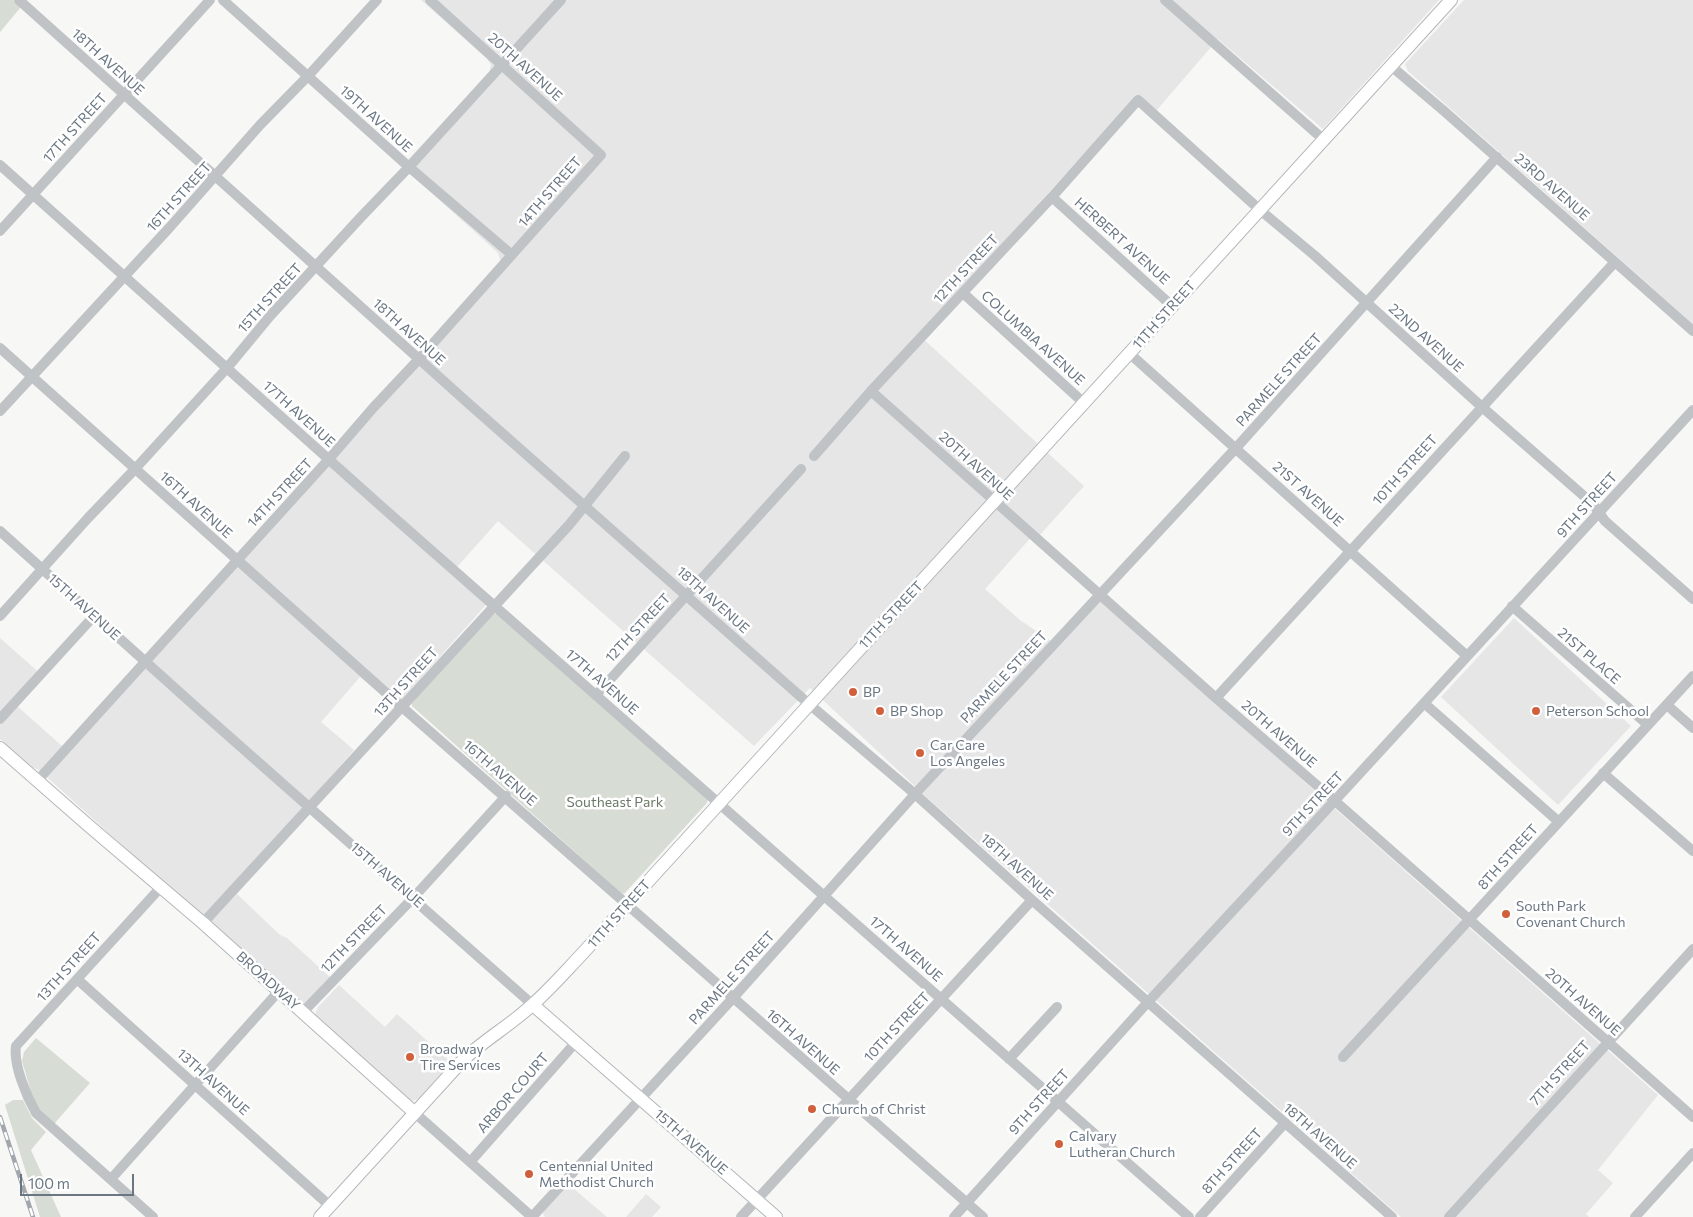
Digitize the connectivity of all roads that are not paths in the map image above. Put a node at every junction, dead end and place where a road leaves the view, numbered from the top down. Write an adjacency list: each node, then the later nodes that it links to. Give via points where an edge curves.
1 (19, 0): 12 (street, 18TH AVENUE)
2 (210, 0): 12 (street, 17TH STREET)
3 (224, 0): 11 (street, 19TH AVENUE)
4 (376, 0): 11 (street, 16TH STREET)
5 (430, 0): 9 (street, 20TH AVENUE)
6 (561, 0): 9 (street, 15TH STREET)
7 (1165, 0): 14 (street)
8 (1451, 0): 10 (main road, 11TH STREET)
9 (502, 65): 15 (street, 20TH AVENUE); 18 (street, 15TH STREET)
10 (1391, 66): 14 (main road, 11TH STREET); 16 (street, 23RD AVENUE)
11 (308, 76): 18 (street, 19TH AVENUE); 19 (street, 16TH STREET)
12 (124, 94): 19 (street, 18TH AVENUE); 20 (street, 17TH STREET)
13 (1138, 100): 21 (street, 12TH STREET); 22 (street, 22ND AVENUE)
14 (1324, 140): 22 (main road, 11TH STREET)
15 (601, 155): 24 (street, 14TH STREET)
16 (1497, 157): 25 (street, 23RD AVENUE); 29 (street, PARMELE STREET)
17 (0, 165): 20 (street, 17TH AVENUE)
18 (409, 167): 24 (street, 19TH AVENUE); 26 (street, 15TH STREET)
19 (216, 177): 26 (street, 18TH AVENUE); 27 (street, 16TH STREET)
20 (33, 195): 23 (street, 17TH STREET); 27 (street, 17TH AVENUE)
21 (1052, 197): 28 (street, 12TH STREET); 30 (street, HERBERT AVENUE)
22 (1260, 210): 29 (street, 22ND AVENUE); 30 (main road, 11TH STREET)
23 (0, 231)
24 (512, 255): 34 (street, 14TH STREET)
25 (1615, 262): 31 (street, 23RD AVENUE); 39 (street, 10TH STREET)
26 (316, 267): 34 (street, 18TH AVENUE); 35 (street, 15TH STREET)
27 (125, 276): 35 (street, 17TH AVENUE); 36 (street, 16TH STREET)
28 (963, 293): 37 (street, 12TH STREET); 38 (street, COLUMBIA AVENUE)
29 (1366, 303): 39 (street, 22ND AVENUE); 42 (street, PARMELE STREET)
30 (1172, 306): 33 (main road, 11TH STREET)
31 (1693, 331)
32 (0, 348): 36 (street, 16TH AVENUE)
33 (1129, 354): 38 (main road, 11TH STREET); 42 (street, 21ST AVENUE)
34 (419, 359): 45 (street, 14TH STREET); 49 (street, 18TH AVENUE)
35 (227, 368): 45 (street, 17TH AVENUE); 46 (street, 15TH STREET)
36 (32, 376): 41 (street, 16TH STREET); 46 (street, 16TH AVENUE)
37 (871, 391): 44 (street, 12TH STREET); 48 (street, 20TH AVENUE)
38 (1084, 404): 48 (main road, 11TH STREET)
39 (1482, 407): 50 (street, 22ND AVENUE); 52 (street, 10TH STREET)
40 (1693, 410): 50 (street, 9TH STREET)
41 (0, 411)
42 (1236, 448): 52 (street, 21ST AVENUE); 55 (street, PARMELE STREET)
43 (625, 456): 49 (street, 13TH STREET)
44 (814, 456)
45 (329, 459): 53 (street, 14TH STREET); 58 (street, 17TH AVENUE)
46 (135, 469): 53 (street, 16TH AVENUE); 54 (street, 15TH STREET)
47 (801, 469): 56 (street, 12TH STREET)
48 (994, 502): 55 (street, 20TH AVENUE); 68 (main road, 11TH STREET)
49 (585, 506): 56 (street, 18TH AVENUE); 58 (street, 13TH STREET)
50 (1599, 512): 57 (street, 22ND AVENUE, via 1605,521); 59 (street, 9TH STREET)
51 (0, 531): 54 (street, 15TH AVENUE)
52 (1350, 551): 62 (street, 21ST AVENUE); 66 (street, 10TH STREET)
53 (237, 560): 63 (street, 14TH STREET); 70 (street, 16TH AVENUE)
54 (42, 570): 60 (street, 15TH STREET); 61 (street, 15TH AVENUE)
55 (1099, 594): 66 (street, 20TH AVENUE); 77 (street, PARMELE STREET)
56 (687, 596): 65 (street, 12TH STREET); 68 (street, 18TH AVENUE)
57 (1693, 599)
58 (494, 605): 65 (street, 17TH AVENUE); 70 (street, 13TH STREET)
59 (1512, 606): 62 (street, 9TH STREET); 72 (street, 21ST PLACE)
60 (0, 616)
61 (94, 616): 63 (street, 15TH AVENUE); 71 (street)
62 (1468, 656): 67 (street, 9TH STREET)
63 (144, 661): 76 (street, 14TH STREET); 81 (street, 15TH AVENUE)
64 (1693, 676): 69 (street, 8TH STREET)
65 (596, 695): 80 (street, 17TH AVENUE)
66 (1216, 698): 79 (street, 20TH AVENUE)
67 (1424, 703): 79 (street, 9TH STREET); 82 (street)
68 (809, 704): 77 (street, 18TH AVENUE); 80 (main road, 11TH STREET)
69 (1667, 705): 72 (street, 8TH STREET); 73 (street)
70 (402, 706): 78 (street, 16TH AVENUE); 81 (street, 13TH STREET)
71 (0, 719)
72 (1648, 726): 75 (street, 8TH STREET)
73 (1693, 728)
74 (0, 748): 76 (main road, BROADWAY)
75 (1603, 773): 82 (street, 8TH STREET); 83 (street)
76 (37, 781): 84 (main road, BROADWAY)
77 (915, 794): 85 (street, PARMELE STREET); 87 (street, 18TH AVENUE)
78 (506, 796): 86 (street, 12TH STREET); 88 (street, 16TH AVENUE)
79 (1335, 800): 89 (street, 20TH AVENUE); 96 (street, 9TH STREET)
80 (719, 803): 85 (street, 17TH AVENUE); 88 (main road, 11TH STREET)
81 (310, 807): 86 (street, 15TH AVENUE); 90 (street, 13TH STREET)
82 (1559, 822): 89 (street, 8TH STREET)
83 (1693, 851)
84 (161, 887): 90 (main road, BROADWAY); 92 (street, 13TH STREET)
85 (824, 895): 94 (street, PARMELE STREET); 95 (street, 17TH AVENUE)
86 (413, 898): 97 (street, 15TH AVENUE); 99 (street, 12TH STREET)
87 (1032, 900): 95 (street, 10TH STREET); 96 (street, 18TH AVENUE)
88 (627, 904): 94 (street, 16TH AVENUE); 97 (main road, 11TH STREET)
89 (1470, 920): 101 (street, 20TH AVENUE); 102 (street, 8TH STREET)
90 (203, 923): 93 (main road, BROADWAY)
91 (1693, 949): 101 (street, 7TH STREET)
92 (77, 979): 104 (street, 13TH AVENUE); 113 (street, 13TH STREET, via 16,1046 15,1051 19,1072 36,1114)
93 (279, 991): 99 (main road, BROADWAY); 104 (street)
94 (733, 998): 105 (street, PARMELE STREET); 106 (street, 16TH AVENUE)
95 (942, 999): 103 (street, 17TH AVENUE); 106 (street, 10TH STREET)
96 (1148, 1002): 107 (street, 9TH STREET); 110 (street, 18TH AVENUE)
97 (533, 1005): 100 (main road, 15TH AVENUE); 108 (main road, 11TH STREET, via 474,1050)
98 (1057, 1006): 103 (street)
99 (303, 1012): 108 (main road, BROADWAY)
100 (576, 1042): 105 (main road, 15TH AVENUE); 112 (street, ARBOR COURT)
101 (1608, 1042): 109 (street, 20TH AVENUE); 127 (street, 7TH STREET)
102 (1343, 1057)
103 (1009, 1059): 107 (street, 17TH AVENUE)
104 (195, 1085): 113 (street); 116 (street, 13TH AVENUE)
105 (641, 1098): 114 (main road, 15TH AVENUE); 119 (street, PARMELE STREET)
106 (849, 1101): 114 (street, 10TH STREET); 115 (street, 16TH AVENUE)
107 (1058, 1102): 115 (street, 9TH STREET); 124 (street, 17TH AVENUE)
108 (415, 1113): 112 (street, BROADWAY); 116 (main road, 11TH STREET)
109 (1693, 1117)
110 (1285, 1123): 125 (street, 8TH STREET); 126 (street, 18TH AVENUE)
111 (1693, 1153): 128 (street)
112 (471, 1161): 119 (street, BROADWAY)
113 (111, 1179): 117 (street, 13TH STREET)
114 (757, 1200): 120 (street, 10TH STREET); 121 (main road, 15TH AVENUE)
115 (967, 1203): 122 (street, 9TH STREET); 123 (street, 16TH AVENUE)
116 (330, 1206): 118 (main road, 11TH STREET)
117 (152, 1217)
118 (320, 1217)
119 (532, 1217)
120 (741, 1217)
121 (776, 1217)
122 (954, 1217)
123 (983, 1217)
124 (1189, 1217)
125 (1200, 1217)
126 (1392, 1217)
127 (1449, 1217)
128 (1635, 1217)

